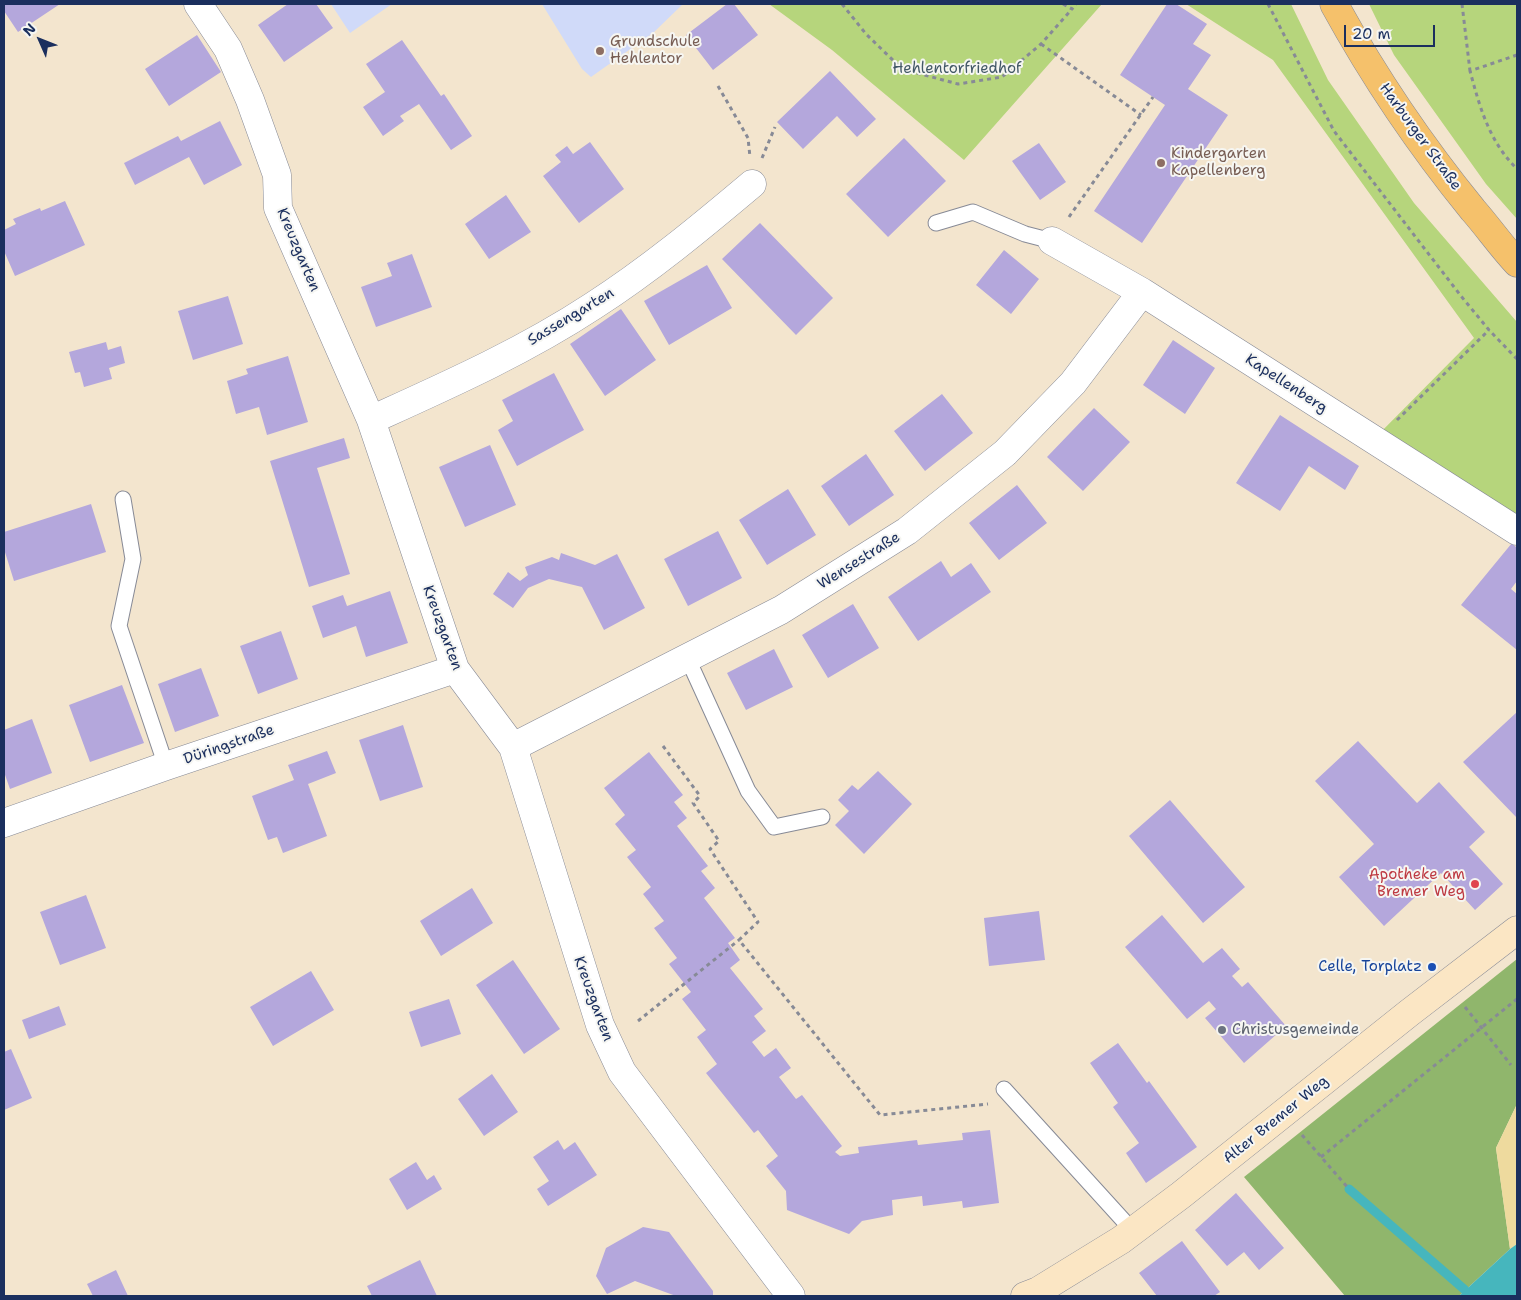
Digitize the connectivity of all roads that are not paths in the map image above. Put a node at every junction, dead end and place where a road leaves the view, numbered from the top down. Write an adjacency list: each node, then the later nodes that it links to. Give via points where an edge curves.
1 (198, 4): 8 (street, Kreuzgarten, via 228,49 250,100 277,176 278,208)
2 (1334, 4): 6 (main road, Harburger Straße, via 1406,122)
3 (752, 184): 8 (street, Sassengarten, via 685,239 592,307 484,368)
4 (936, 223): 5 (lane, via 973,212 1025,234)
5 (1052, 241): 7 (street, Kapellenberg)
6 (1517, 263)
7 (1142, 292): 10 (street, Kapellenberg); 11 (street, Wensestraße, via 1073,382 1006,453 907,531 781,610)
8 (371, 420): 12 (street, Kreuzgarten)
9 (123, 499): 14 (lane, via 133,559 119,626)
10 (1517, 531)
11 (686, 657): 13 (street, Wensestraße); 15 (lane, via 748,791 774,827)
12 (454, 669): 13 (street, Kreuzgarten); 14 (street, Düringstraße)
13 (512, 746): 20 (street, Kreuzgarten, via 600,1025 622,1072)
14 (166, 766): 16 (street, Düringstraße)
15 (822, 817)
16 (4, 823)
17 (1517, 930): 19 (street, Alter Bremer Weg)
18 (1004, 1089): 19 (lane)
19 (1133, 1231): 21 (street, Alter Bremer Weg)
20 (790, 1296)
21 (1025, 1296)

